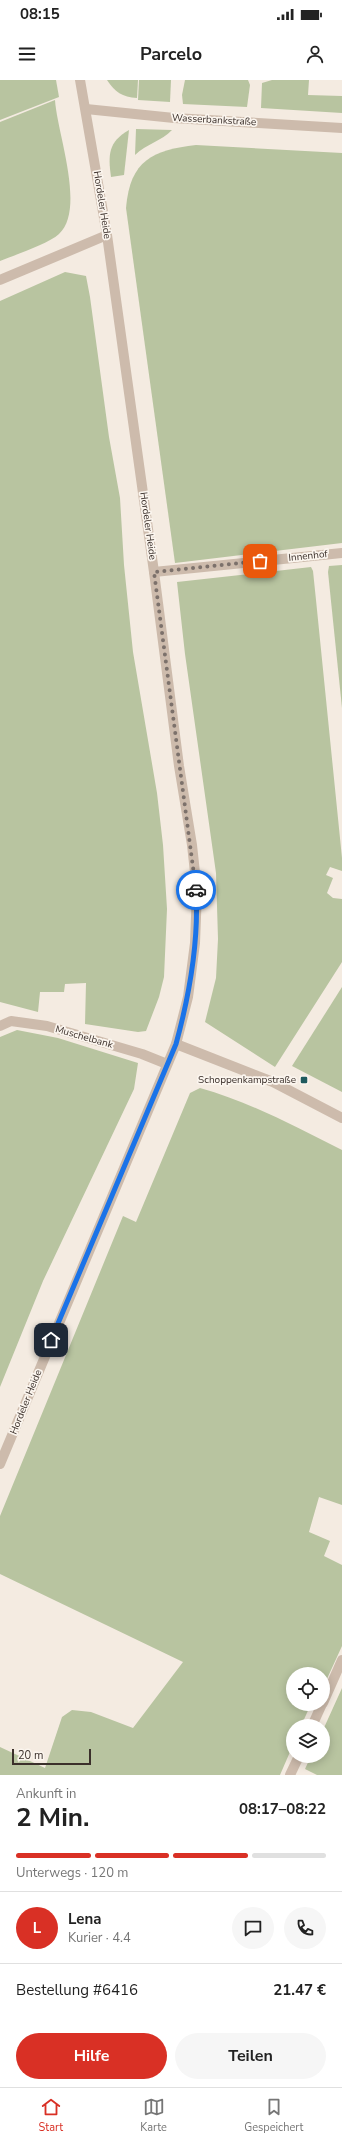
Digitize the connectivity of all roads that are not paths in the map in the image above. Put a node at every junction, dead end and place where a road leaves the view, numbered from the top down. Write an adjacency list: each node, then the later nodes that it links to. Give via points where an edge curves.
1 (80, 80): 2 (street, Hordeler Heide)
2 (86, 109): 3 (street, Wasserbankstraße, via 174,118); 4 (street, Hordeler Heide)
3 (342, 128)
4 (107, 235): 5 (street); 7 (street, Hordeler Heide)
5 (0, 280)
6 (342, 553): 7 (street, Innenhof)
7 (154, 572): 9 (street, Hordeler Heide, via 197,891 196,943 188,997)
8 (0, 1026): 10 (street, Muschelbank, via 11,1021 47,1026)
9 (176, 1044): 10 (street, Hordeler Heide); 11 (street, via 273,1082)
10 (167, 1064): 12 (street, Hordeler Heide)
11 (342, 1118)
12 (3, 1448): 13 (street, Hordeler Heide)
13 (0, 1464)
14 (342, 1660): 15 (street)
15 (330, 1687)
16 (296, 1763): 17 (street)
17 (290, 1775)

